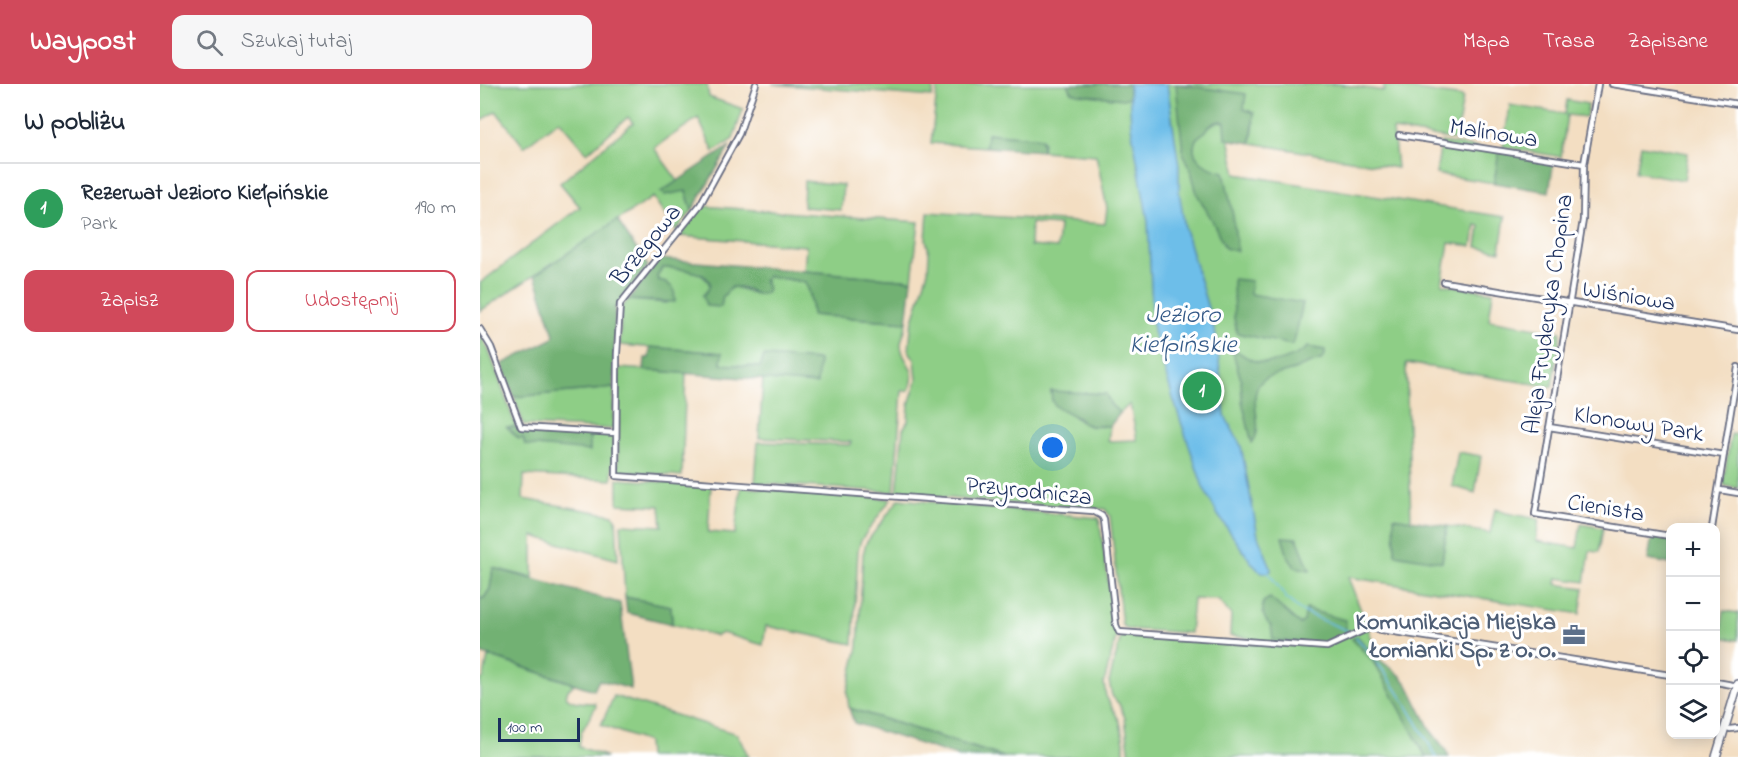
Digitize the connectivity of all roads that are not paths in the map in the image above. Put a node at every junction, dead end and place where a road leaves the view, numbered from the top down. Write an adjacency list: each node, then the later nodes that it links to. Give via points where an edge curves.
1 (756, 84): 13 (street, Brzegowa, via 739,134 700,205 620,304)
2 (1598, 84): 6 (street, Aleja Fryderyka Chopina)
3 (1612, 84): 4 (street)
4 (1738, 104)
5 (1399, 135): 6 (street, Malinowa)
6 (1584, 164): 8 (street, Aleja Fryderyka Chopina, via 1583,220)
7 (1444, 282): 8 (street, Wiśniowa)
8 (1569, 303): 10 (street, Wiśniowa); 12 (street, Aleja Fryderyka Chopina)
9 (480, 329): 13 (street, via 521,427)
10 (1738, 330)
11 (1738, 367): 14 (street)
12 (1549, 427): 14 (street, Klonowy Park); 18 (street, Aleja Fryderyka Chopina)
13 (616, 433): 15 (street, Brzegowa)
14 (1725, 455): 16 (street)
15 (616, 476): 21 (street, Przyrodnicza, via 1093,511 1104,520 1119,632 1327,647 1369,628)
16 (1720, 489): 17 (street); 19 (street)
17 (1738, 493)
18 (1535, 514): 20 (street, Cienista)
19 (1713, 523)
20 (1666, 535)
21 (1666, 674)
22 (1720, 683): 23 (street)
23 (1738, 685): 24 (street)
24 (1725, 727): 25 (street); 26 (street)
25 (1738, 728)
26 (1716, 757)

